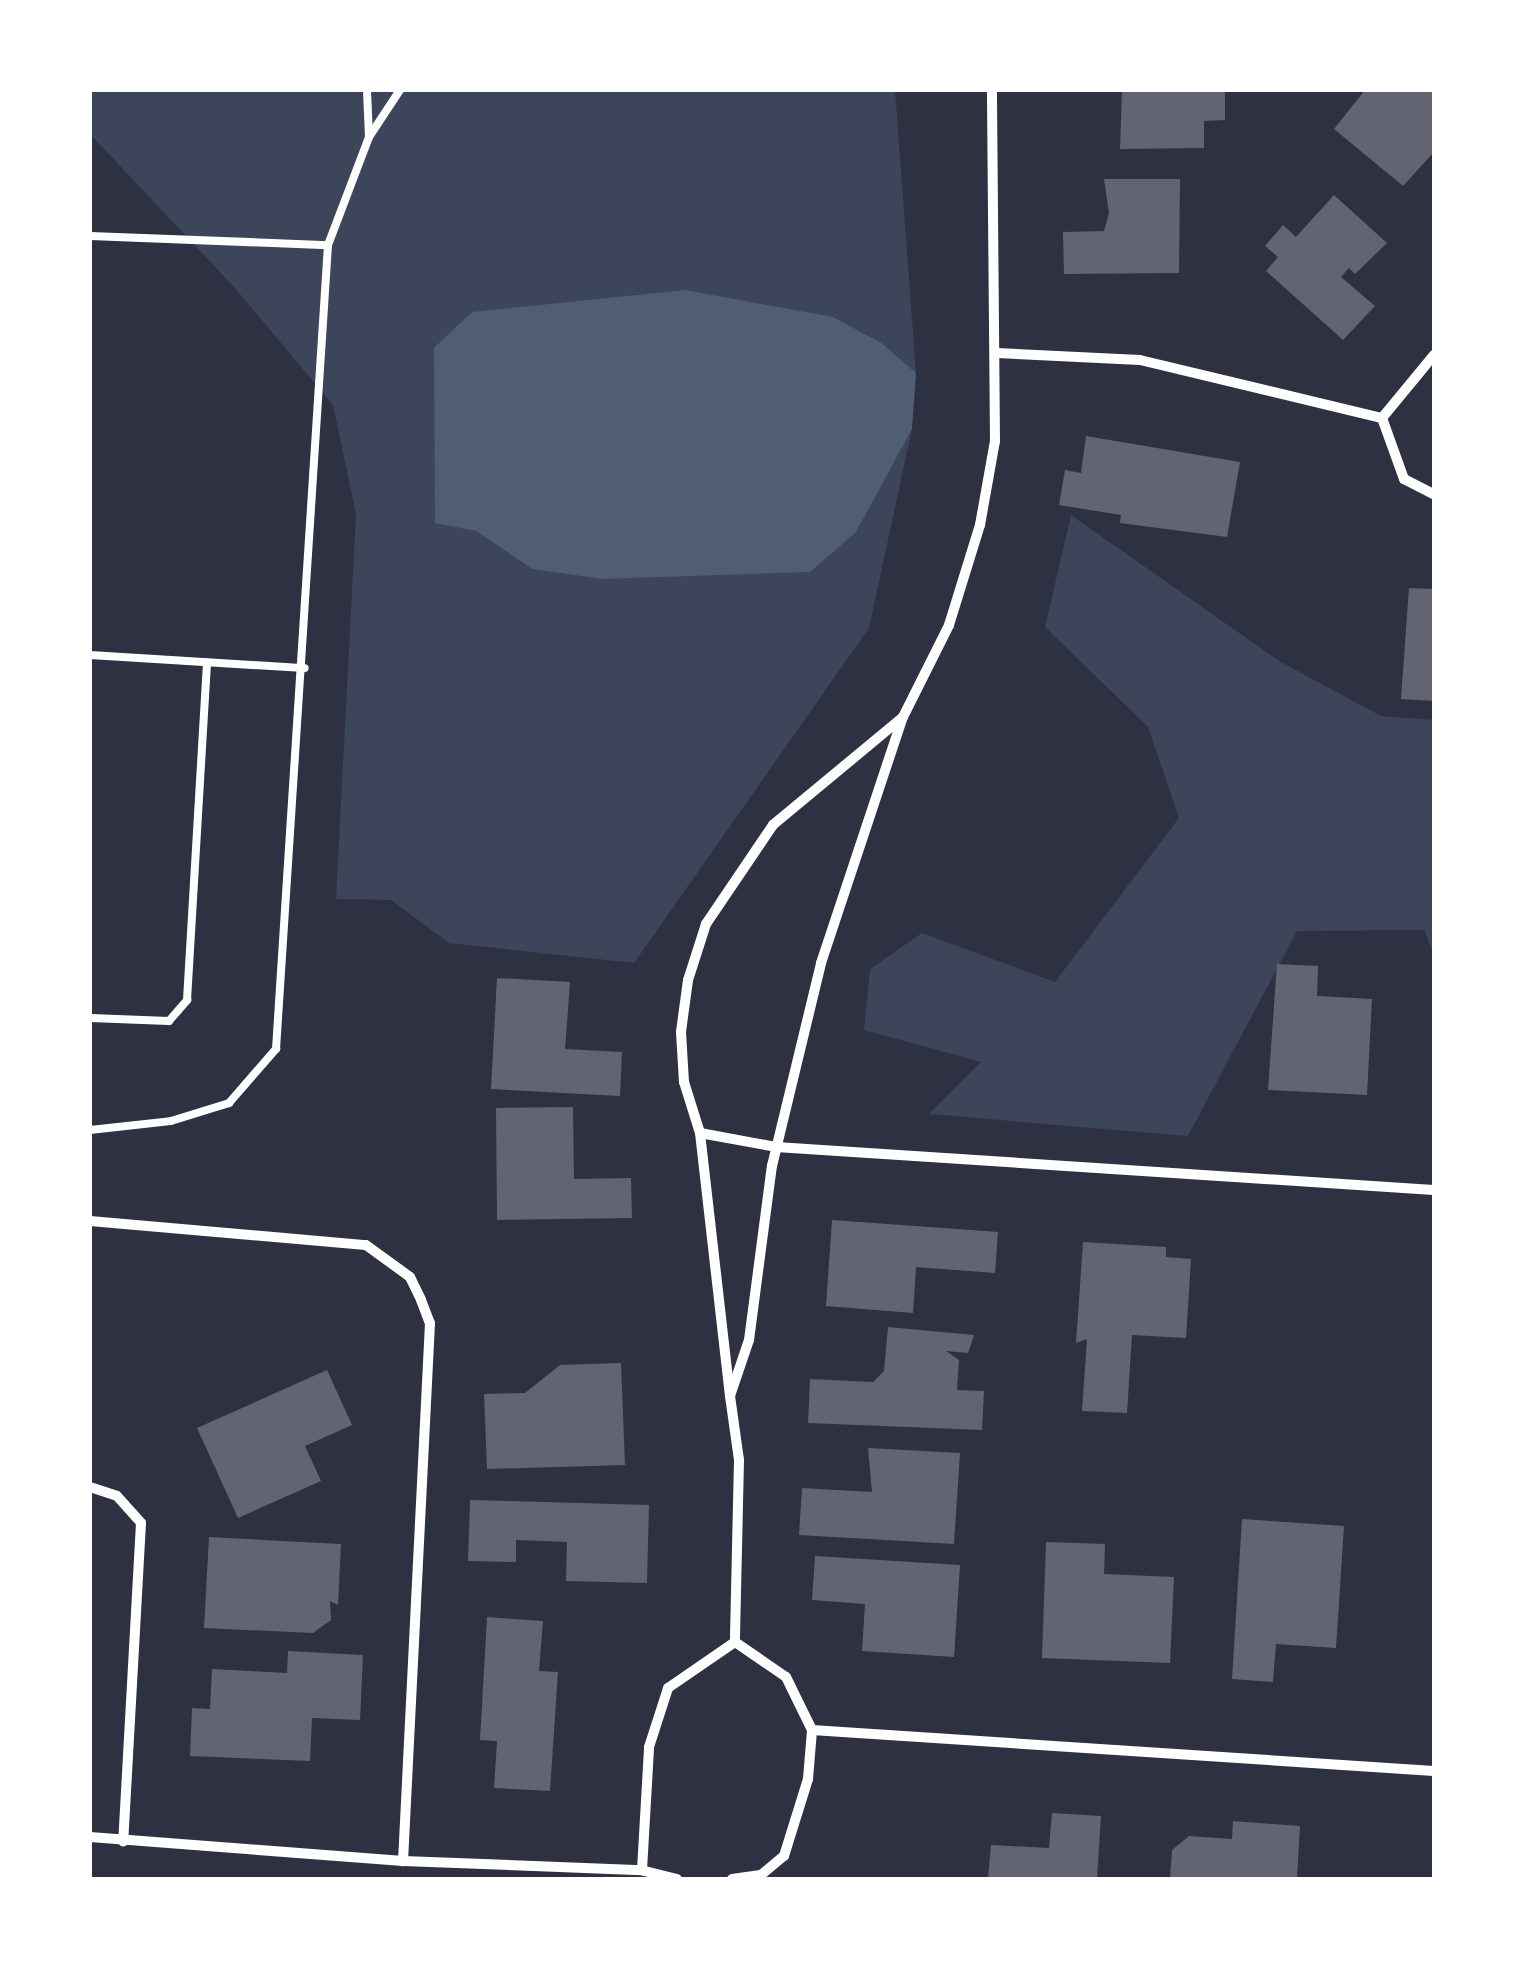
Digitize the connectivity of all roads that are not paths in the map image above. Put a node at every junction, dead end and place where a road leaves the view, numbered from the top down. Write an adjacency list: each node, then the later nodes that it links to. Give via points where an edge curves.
1 (368, 90): 4 (lane)
2 (400, 90): 4 (lane)
3 (992, 90): 7 (street)
4 (368, 137): 6 (lane)
5 (90, 236): 6 (lane)
6 (328, 245): 13 (lane)
7 (996, 353): 9 (street, via 1140,360); 14 (street, via 994,441 980,525 949,626)
8 (1434, 355): 9 (street)
9 (1382, 418): 10 (street, via 1404,479)
10 (1434, 494)
11 (90, 655): 12 (lane)
12 (206, 663): 13 (lane); 15 (lane, via 187,1000 169,1021)
13 (305, 668): 16 (lane, via 276,1048 229,1103 171,1122)
14 (903, 716): 17 (street, via 772,825 706,924 681,1032 684,1082); 18 (street, via 821,964)
15 (90, 1018)
16 (90, 1130)
17 (700, 1133): 18 (street); 21 (street)
18 (776, 1147): 19 (street); 21 (street, via 749,1340)
19 (1434, 1190)
20 (90, 1221): 28 (street, via 366,1245 410,1276 430,1323)
21 (730, 1396): 23 (street, via 739,1460)
22 (90, 1487): 27 (street, via 117,1496 141,1523)
23 (735, 1642): 24 (street, via 786,1676); 29 (street, via 668,1688 649,1748)
24 (812, 1730): 25 (street); 31 (street, via 808,1779 784,1856 761,1875)
25 (1434, 1771)
26 (90, 1837): 27 (street)
27 (123, 1841): 28 (street)
28 (403, 1861): 29 (street)
29 (642, 1870): 30 (street)
30 (677, 1879)
31 (732, 1879)

